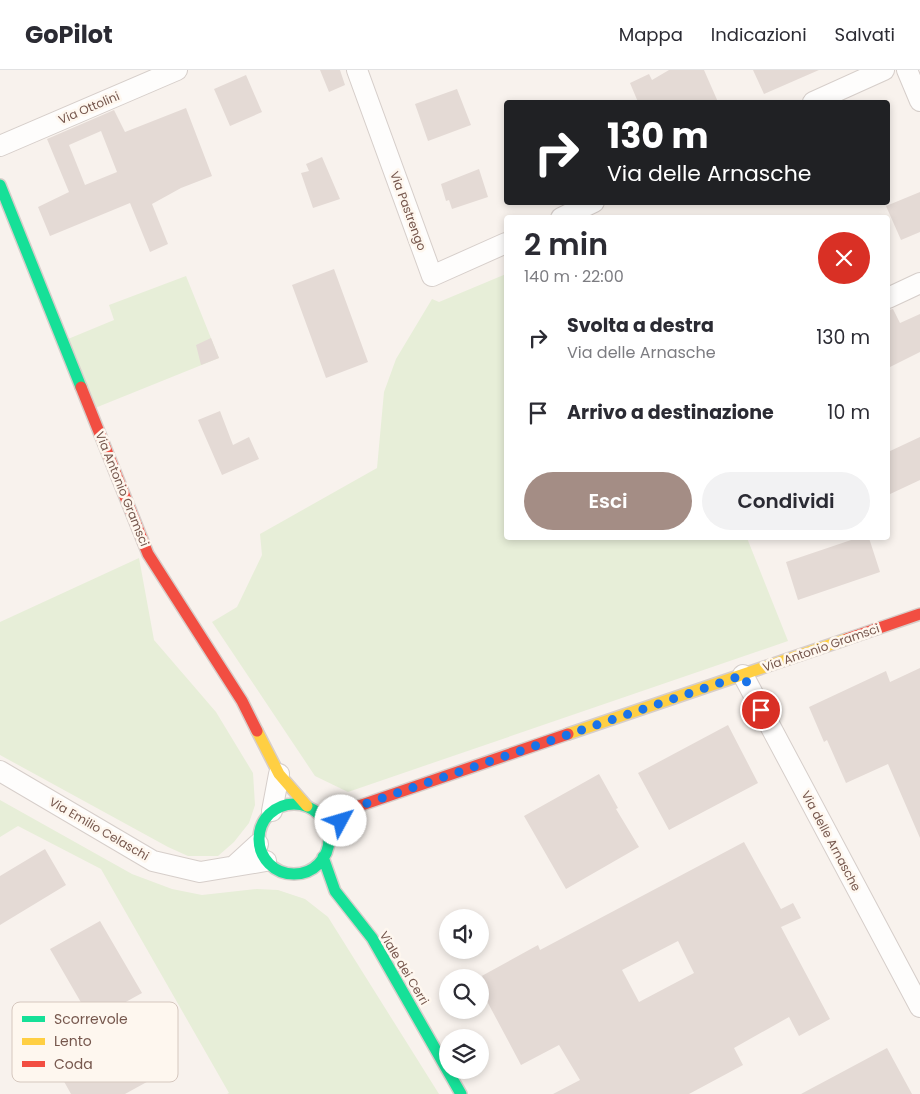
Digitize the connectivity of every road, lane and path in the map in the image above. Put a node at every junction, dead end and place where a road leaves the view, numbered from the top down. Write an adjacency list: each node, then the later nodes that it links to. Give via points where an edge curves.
1 (177, 70): 7 (street, Via Ottolini)
2 (357, 70): 11 (street, Via Pastrengo, via 432,276)
3 (884, 70): 5 (street)
4 (907, 70): 6 (street)
5 (817, 100)
6 (920, 101)
7 (0, 146)
8 (0, 185): 17 (street, Via Antonio Gramsci, via 148,554 242,701)
9 (588, 205): 10 (street)
10 (567, 215)
11 (504, 244)
12 (920, 282): 13 (street)
13 (890, 297)
14 (920, 614): 15 (street, Via Antonio Gramsci)
15 (743, 675): 19 (street, Via Antonio Gramsci); 27 (street, Via delle Arnasche)
16 (0, 771): 23 (street, Via Emilio Celaschi, via 153,861 200,872 233,867)
17 (279, 774): 18 (street, Via Antonio Gramsci); 20 (street)
18 (307, 806): 20 (street, via 288,804); 21 (street, Via Antonio Gramsci)
19 (353, 808): 21 (street, Via Antonio Gramsci); 22 (street, Via Antonio Gramsci)
20 (272, 811): 23 (street, via 260,826)
21 (322, 817): 22 (street)
22 (329, 834): 24 (street, Via Antonio Gramsci, via 327,852)
23 (262, 852): 25 (street, via 280,872)
24 (323, 857): 25 (street, via 316,867); 26 (street, Viale dei Cerri)
25 (299, 874): 26 (street)
26 (335, 891): 28 (street, Viale dei Cerri, via 372,938)
27 (920, 1007)
28 (461, 1094)

